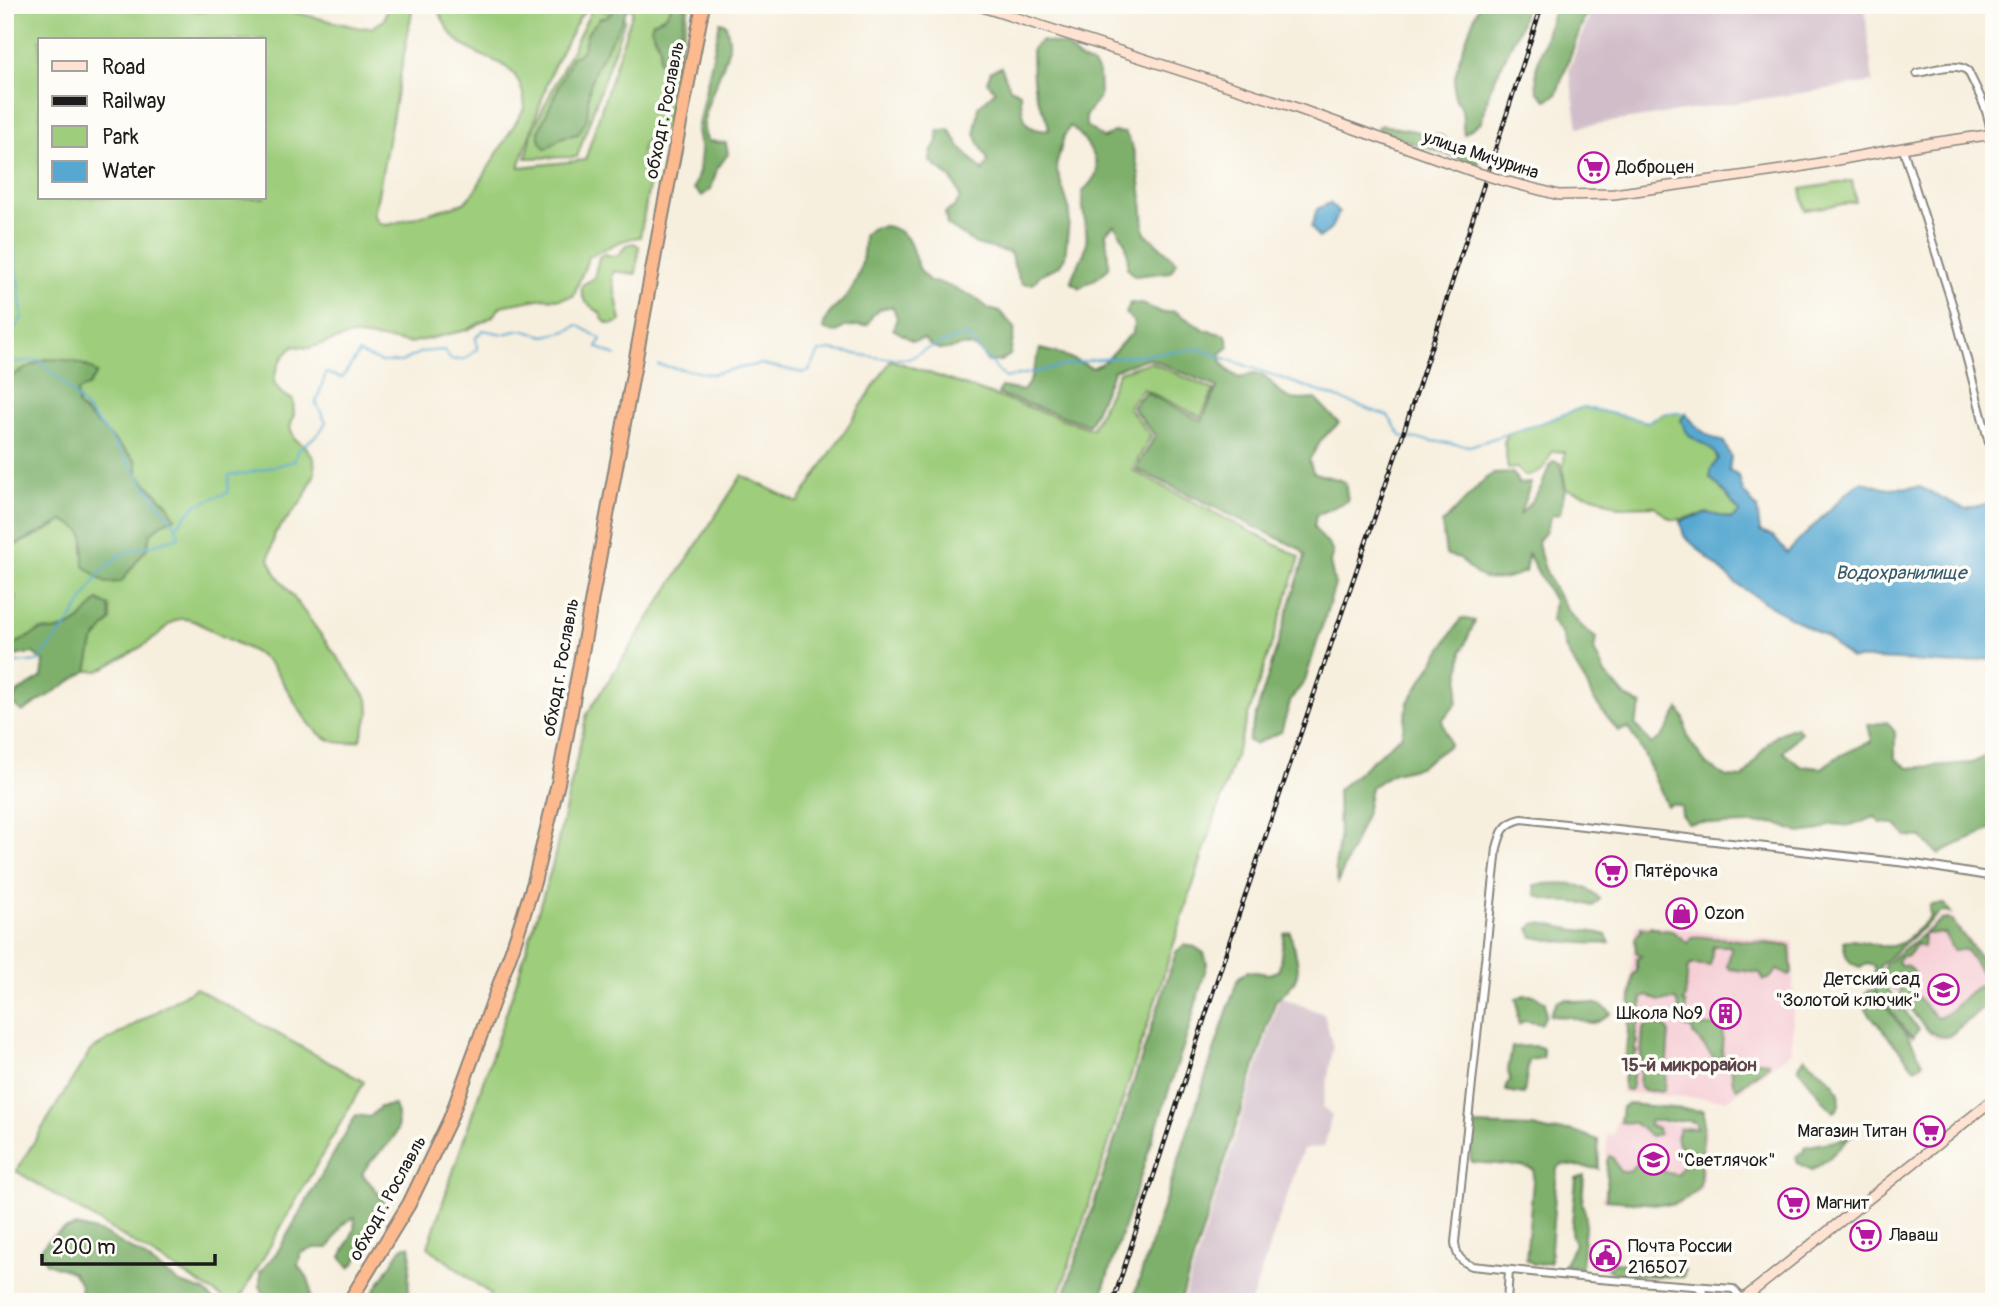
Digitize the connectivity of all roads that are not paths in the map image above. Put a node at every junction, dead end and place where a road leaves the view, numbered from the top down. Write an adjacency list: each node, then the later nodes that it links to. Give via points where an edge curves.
1 (703, 5): 12 (highway, обход г. Рославль, via 558,783 534,882 450,1119 409,1204)
2 (976, 5): 5 (main road, улица Мичурина, bridge, via 1472,171 1559,195 1673,187)
3 (1917, 74): 4 (street, via 1951,67 1968,71)
4 (1992, 134): 5 (main road, улица Мичурина)
5 (1903, 149): 6 (street, via 1954,310)
6 (1994, 462)
7 (1994, 883): 9 (street, via 1988,876 1915,864 1522,819 1505,827 1497,848 1455,1242 1463,1263)
8 (1994, 1100): 11 (main road)
9 (1510, 1270): 10 (street); 13 (street)
10 (1697, 1287): 11 (street, via 1733,1289); 14 (street)
11 (1742, 1301)
12 (349, 1302)
13 (1507, 1302)
14 (1712, 1302)

